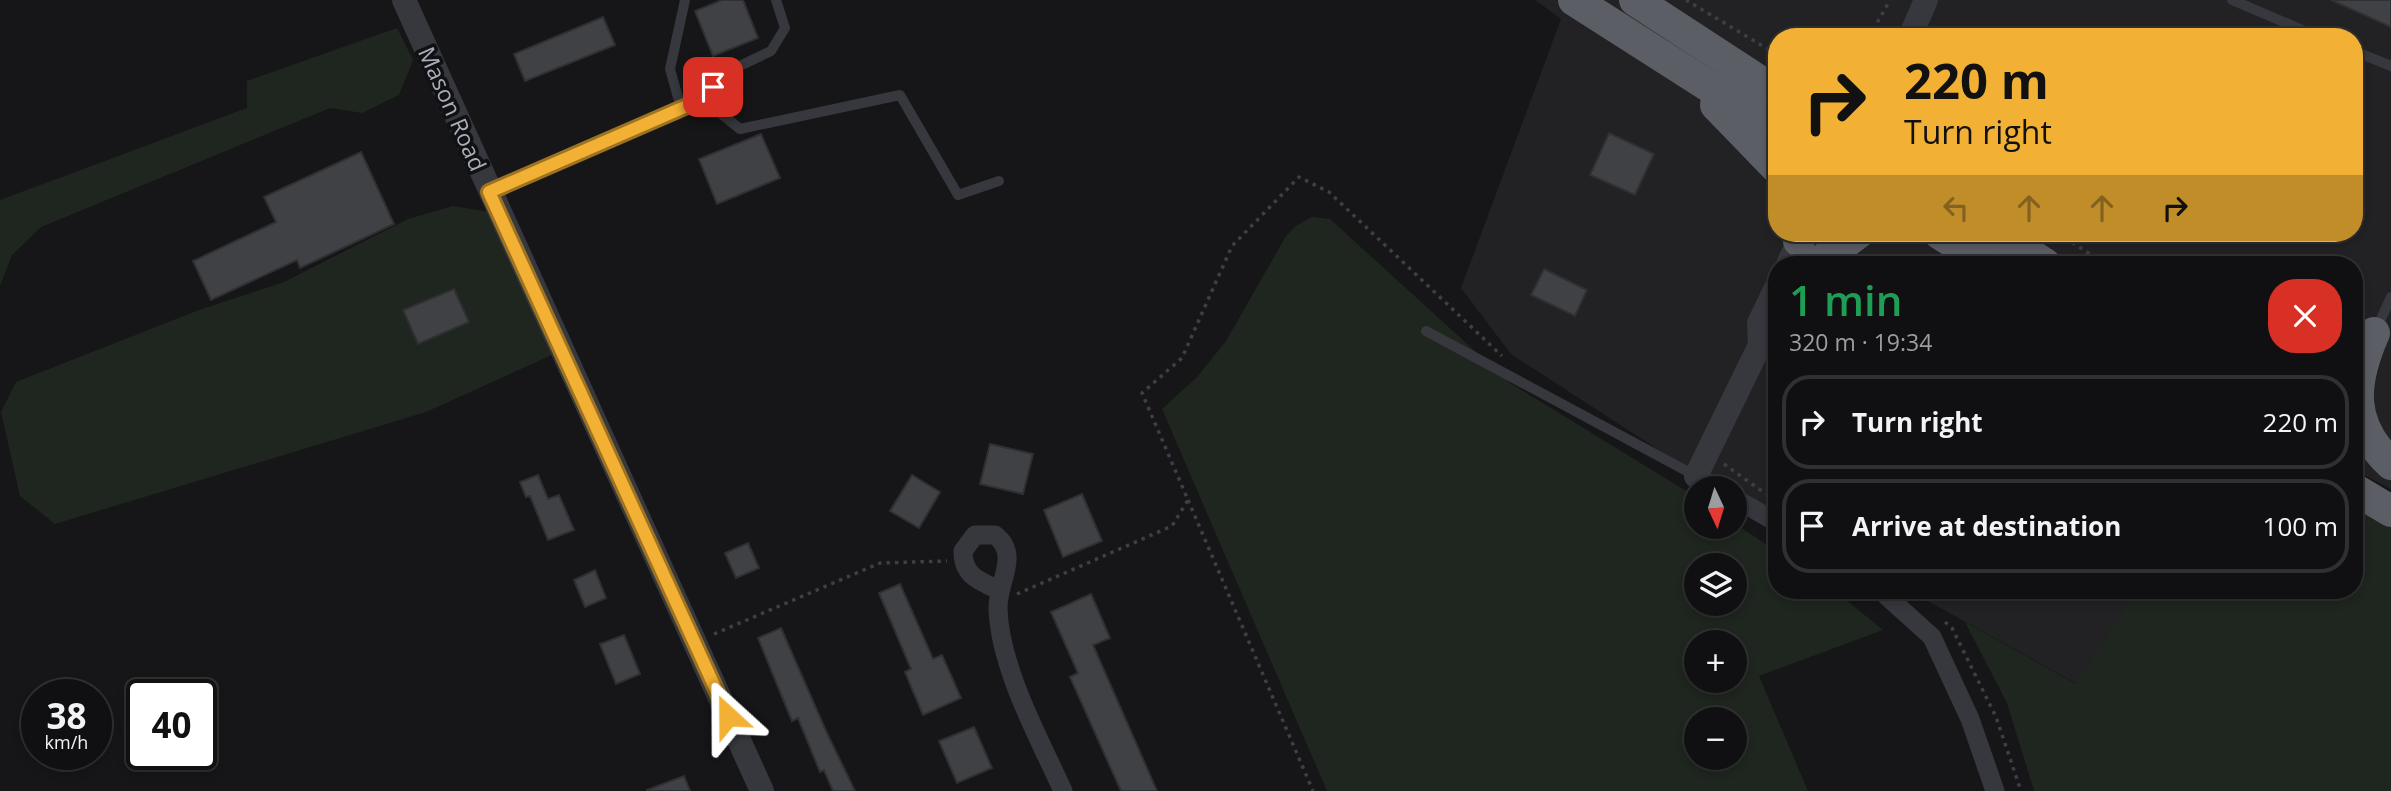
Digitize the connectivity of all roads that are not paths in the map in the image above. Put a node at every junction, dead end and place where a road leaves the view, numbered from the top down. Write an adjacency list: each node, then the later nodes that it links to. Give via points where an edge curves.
1 (404, 0): 19 (street, Mason Road)
2 (685, 0): 15 (lane, via 670,69)
3 (776, 0): 14 (lane, via 785,28 771,51 723,74)
4 (1573, 0): 12 (highway)
5 (1635, 0): 13 (highway)
6 (1926, 0): 8 (street)
7 (2232, 0): 9 (lane)
8 (1914, 28)
9 (2298, 28)
10 (2363, 55): 11 (lane)
11 (2391, 66)
12 (1679, 67): 16 (highway); 17 (highway)
13 (1768, 87)
14 (703, 99): 15 (lane); 18 (lane, via 740,129 900,95 958,195)
15 (681, 108): 19 (lane)
16 (1768, 124)
17 (1768, 159)
18 (999, 181)
19 (489, 192): 46 (street, Mason Road)
20 (1829, 242): 24 (highway)
21 (1949, 242): 25 (highway)
22 (2010, 242): 26 (highway)
23 (2045, 242): 27 (highway)
24 (1803, 250)
25 (1973, 256)
26 (2032, 256)
27 (2062, 256)
28 (2391, 297): 31 (lane)
29 (1768, 304): 32 (street, via 1759,323)
30 (1426, 331): 37 (lane)
31 (2374, 333): 33 (highway)
32 (1768, 340): 38 (street, via 1708,452)
33 (2363, 358)
34 (2363, 426): 36 (highway)
35 (2363, 463): 39 (highway)
36 (2391, 464)
37 (1696, 476)
38 (1707, 476)
39 (2391, 480)
40 (2363, 494): 42 (highway)
41 (1747, 505): 43 (street)
42 (2391, 511)
43 (1768, 517)
44 (999, 593): 44 (street, via 1008,550 995,535 975,535 963,551 963,562 975,579); 47 (street, via 1001,630 1013,674)
45 (1890, 599): 48 (street, via 1932,637 1970,719)
46 (762, 791)
47 (1063, 791)
48 (1995, 791)

